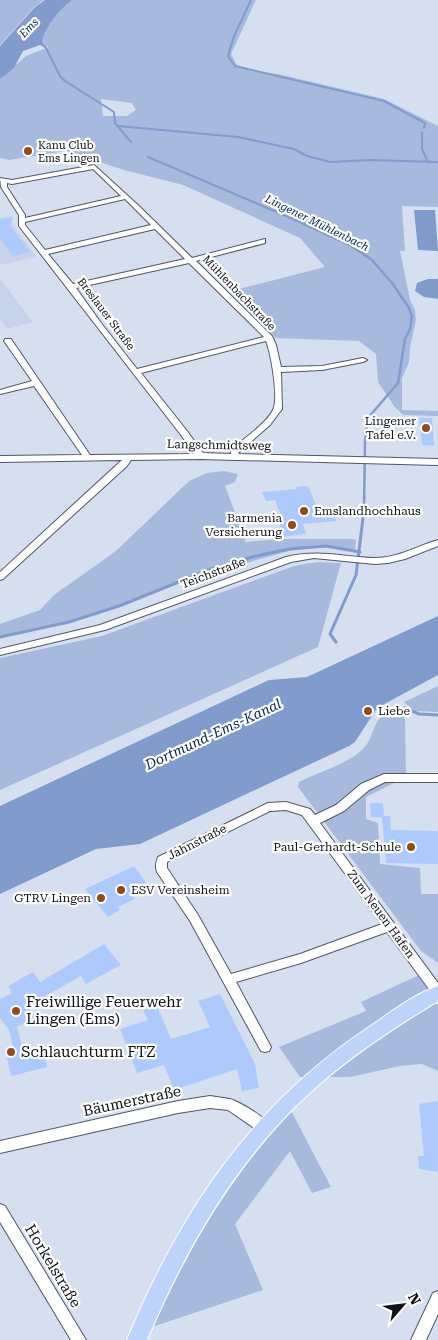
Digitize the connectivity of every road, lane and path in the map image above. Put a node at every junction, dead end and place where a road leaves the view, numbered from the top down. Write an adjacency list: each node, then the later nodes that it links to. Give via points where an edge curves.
1 (2, 181): 2 (street, Mühlenbachstraße, via 94,167); 3 (street, Breslauer Straße, via 22,215)
2 (126, 197): 3 (street); 4 (street, Mühlenbachstraße)
3 (22, 221): 6 (street, Breslauer Straße, via 21,225)
4 (156, 226): 6 (street); 7 (street, Mühlenbachstraße)
5 (262, 241): 7 (street)
6 (43, 253): 8 (street, Breslauer Straße)
7 (190, 259): 8 (street); 9 (street, Mühlenbachstraße)
8 (71, 287): 13 (street, Breslauer Straße)
9 (268, 338): 12 (street, Mühlenbachstraße); 13 (street)
10 (8, 341): 14 (street)
11 (363, 360): 12 (street, via 322,368)
12 (276, 370): 19 (street, Mühlenbachstraße, via 278,410 234,452)
13 (136, 372): 16 (street, Breslauer Straße)
14 (36, 383): 15 (street); 17 (street)
15 (0, 392)
16 (200, 456): 18 (street, Langschmidtsweg); 19 (street, Langschmidtsweg)
17 (87, 457): 18 (street, Langschmidtsweg); 20 (street, Langschmidtsweg)
18 (128, 457): 23 (street)
19 (236, 457): 21 (street, Langschmidtsweg)
20 (0, 459)
21 (438, 462)
22 (438, 543): 24 (street, Teichstraße, via 402,557 375,561 314,555 289,559 102,628)
23 (0, 577)
24 (0, 652)
25 (438, 778): 26 (street, via 384,778 365,787 340,808)
26 (310, 817): 27 (street, Zum Neuen Hafen); 28 (street, Jahnstraße, via 286,806 268,806 162,860 161,869)
27 (389, 926): 28 (street); 29 (street, Zum Neuen Hafen)
28 (229, 979): 30 (street, Jahnstraße)
29 (438, 992): 31 (main road, via 346,1054 292,1098)
30 (265, 1046)
31 (265, 1128): 32 (street, Bäumerstraße, via 230,1105 210,1102); 36 (main road, via 226,1175 176,1254)
32 (0, 1147)
33 (0, 1210): 35 (street, Horkelstraße)
34 (438, 1298): 37 (street)
35 (79, 1340)
36 (137, 1340)
37 (418, 1340)

